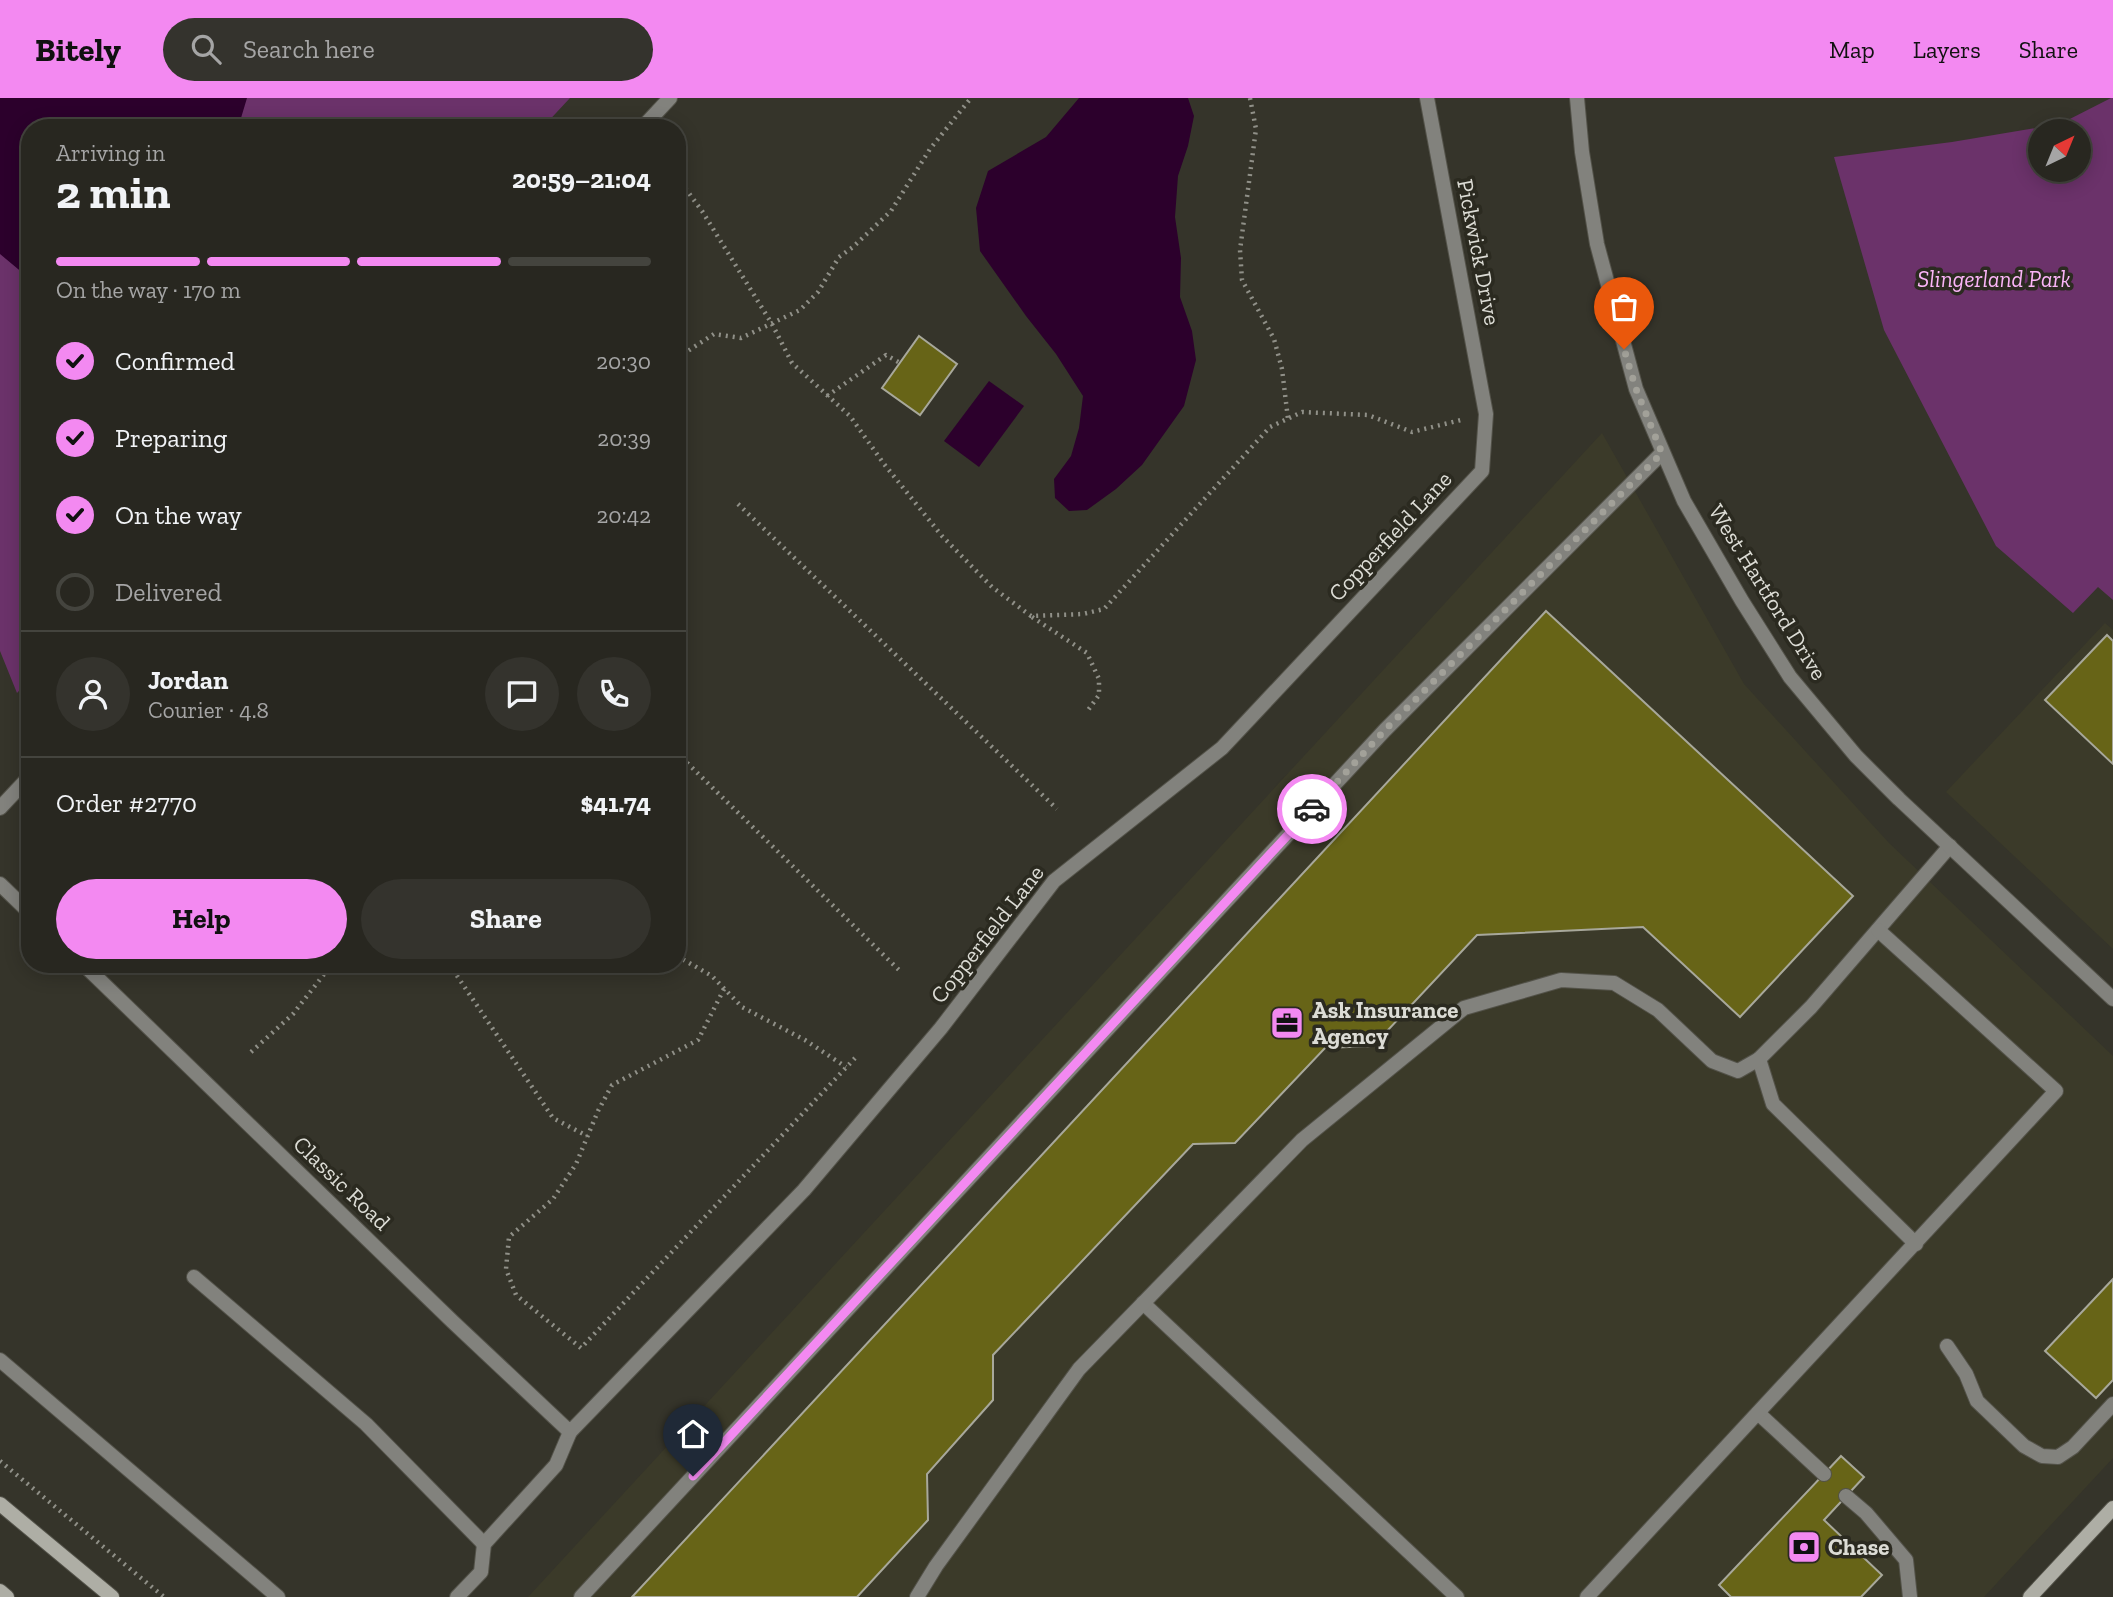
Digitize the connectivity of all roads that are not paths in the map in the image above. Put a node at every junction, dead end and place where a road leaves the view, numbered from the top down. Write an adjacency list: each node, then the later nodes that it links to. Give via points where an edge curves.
1 (670, 98): 4 (street)
2 (1427, 98): 5 (street, Pickwick Drive)
3 (1577, 98): 6 (street, West Hartford Drive, via 1597,244 1636,389)
4 (650, 119)
5 (1486, 414): 23 (street, Copperfield Lane, via 1482,471 1222,748 1054,881 941,1028 804,1190)
6 (1662, 453): 9 (street, West Hartford Drive, via 1684,500 1790,677 1856,756); 34 (street, via 1385,730)
7 (21, 786): 8 (street)
8 (0, 808)
9 (1950, 846): 12 (street); 14 (street, West Hartford Drive)
10 (0, 884): 11 (street)
11 (21, 904)
12 (1878, 930): 15 (street); 16 (street, via 2056,1091)
13 (92, 973): 23 (street, Classic Road)
14 (2113, 999)
15 (1759, 1059): 16 (street, via 1773,1104); 18 (street, via 1738,1071 1712,1061 1658,1010 1614,983 1561,980 1464,1008 1302,1140)
16 (1916, 1244): 22 (street)
17 (194, 1276): 28 (street, via 366,1424)
18 (1143, 1303): 35 (street, via 1079,1368); 36 (street)
19 (1947, 1346): 21 (street, via 1978,1401 2024,1446 2042,1456 2057,1457 2073,1447)
20 (0, 1360): 32 (street)
21 (2113, 1404)
22 (1758, 1413): 24 (street); 37 (street)
23 (570, 1432): 28 (street, via 556,1465)
24 (1824, 1474)
25 (1846, 1496): 38 (street, via 1906,1560)
26 (0, 1504): 31 (street)
27 (2113, 1508): 39 (street)
28 (484, 1544): 33 (street, via 481,1572)
29 (0, 1591): 30 (street)
30 (7, 1597)
31 (112, 1597)
32 (278, 1597)
33 (457, 1597)
34 (580, 1597)
35 (917, 1597)
36 (1457, 1597)
37 (1587, 1597)
38 (1910, 1597)
39 (2030, 1597)

